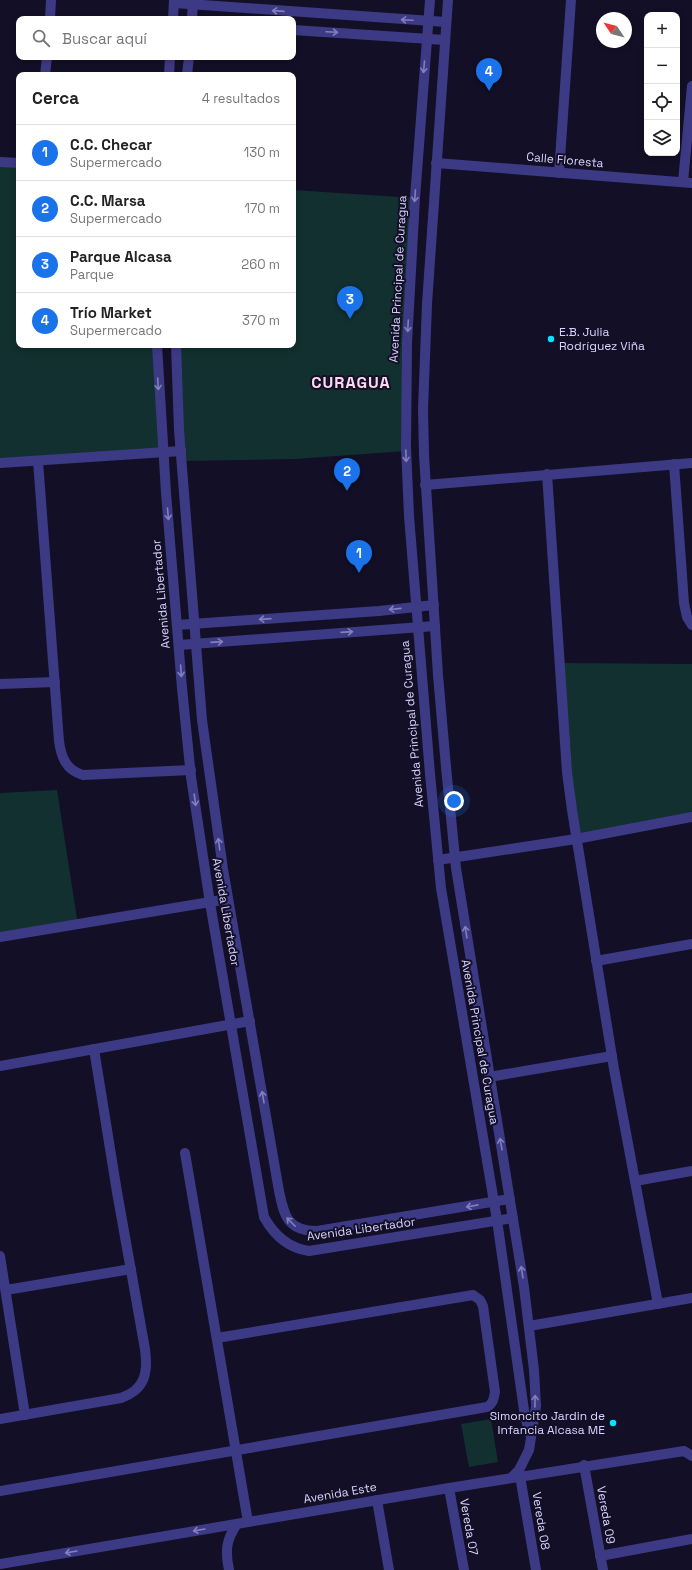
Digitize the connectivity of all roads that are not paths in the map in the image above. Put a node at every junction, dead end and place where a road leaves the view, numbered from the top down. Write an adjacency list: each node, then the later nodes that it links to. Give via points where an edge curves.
1 (51, 0): 7 (street)
2 (430, 0): 10 (street, Avenida Principal de Curagua)
3 (448, 0): 11 (street, Avenida Principal de Curagua)
4 (571, 0): 25 (street)
5 (174, 1): 6 (street); 8 (street)
6 (193, 2): 9 (street); 10 (street, one-way to 6)
7 (50, 16)
8 (173, 16)
9 (192, 16)
10 (428, 21): 11 (street); 13 (street, Avenida Principal de Curagua)
11 (446, 22): 14 (street, Avenida Principal de Curagua)
12 (296, 30): 13 (street, one-way to 13)
13 (427, 38): 14 (street); 38 (street, Avenida Principal de Curagua, one-way to 38, via 413,224 406,371 407,484)
14 (445, 40): 24 (street, Avenida Principal de Curagua)
15 (47, 60): 18 (street)
16 (170, 60): 19 (street)
17 (189, 60): 20 (street)
18 (45, 72)
19 (169, 72)
20 (187, 72)
21 (692, 86): 26 (street)
22 (0, 162): 23 (street)
23 (16, 163)
24 (436, 163): 25 (street, Calle Floresta); 36 (street, Avenida Principal de Curagua, via 424,356)
25 (559, 172): 26 (street, Calle Floresta)
26 (687, 183)
27 (157, 348): 30 (street, Avenida Libertador, one-way to 30)
28 (176, 348): 29 (street, Avenida Libertador)
29 (181, 451): 30 (street); 39 (street, Avenida Libertador)
30 (163, 452): 31 (street); 41 (street, Avenida Libertador, one-way to 41)
31 (38, 461): 32 (street); 46 (street)
32 (0, 463)
33 (692, 463): 34 (street)
34 (674, 464): 35 (street); 40 (street, via 684,602)
35 (547, 474): 36 (street); 50 (street, via 567,772)
36 (426, 485): 37 (street, Avenida Principal de Curagua)
37 (434, 605): 38 (street); 42 (street, Avenida Principal de Curagua)
38 (416, 607): 39 (street, one-way to 39); 43 (street, Avenida Principal de Curagua)
39 (194, 623): 41 (street); 44 (street, Avenida Libertador)
40 (692, 624)
41 (177, 625): 45 (street, Avenida Libertador)
42 (435, 626): 43 (street); 51 (street, Avenida Principal de Curagua)
43 (417, 627): 44 (street, one-way to 43); 52 (street, Avenida Principal de Curagua)
44 (195, 644): 45 (street); 53 (street, Avenida Libertador, one-way to 44, via 206,749)
45 (179, 645): 48 (street, Avenida Libertador, one-way to 48)
46 (55, 682): 47 (street); 48 (street, via 60,750 65,762 74,771 88,775)
47 (0, 684)
48 (191, 770): 54 (street, Avenida Libertador, one-way to 54)
49 (692, 817): 50 (street)
50 (576, 839): 51 (street); 57 (street)
51 (455, 858): 52 (street); 63 (street, Avenida Principal de Curagua, one-way to 51)
52 (438, 860): 68 (street, Avenida Principal de Curagua, via 446,922)
53 (228, 899): 54 (street); 58 (street, Avenida Libertador)
54 (210, 903): 55 (street); 59 (street, Avenida Libertador)
55 (0, 938)
56 (692, 944): 57 (street)
57 (596, 961): 61 (street)
58 (250, 1021): 59 (street); 68 (street, Avenida Libertador, one-way to 58, via 330,1230 308,1231 294,1226 285,1216 280,1198)
59 (232, 1024): 60 (street); 70 (street, Avenida Libertador, via 264,1217 284,1241 300,1250 321,1250)
60 (94, 1049): 62 (street); 72 (street)
61 (612, 1056): 63 (street); 66 (street)
62 (0, 1066)
63 (489, 1077): 67 (street, Avenida Principal de Curagua, one-way to 63)
64 (185, 1153): 77 (street)
65 (692, 1171): 66 (street)
66 (635, 1181): 75 (street)
67 (510, 1199): 68 (street, Avenida Libertador); 69 (street, Avenida Principal de Curagua)
68 (494, 1202): 70 (street, Avenida Principal de Curagua)
69 (513, 1218): 70 (street, Avenida Libertador); 76 (street, Avenida Principal de Curagua, one-way to 69)
70 (497, 1220): 80 (street, Avenida Principal de Curagua, via 524,1410)
71 (0, 1256): 73 (street)
72 (131, 1269): 73 (street); 78 (street, via 146,1360 146,1372 140,1386 122,1398)
73 (6, 1290): 78 (street)
74 (692, 1298): 75 (street)
75 (658, 1304): 76 (street)
76 (529, 1326): 80 (street, Avenida Principal de Curagua, one-way to 76, via 536,1388)
77 (217, 1338): 81 (street); 81 (street, via 468,1295 477,1297 483,1306 495,1392 490,1406)
78 (25, 1415): 79 (street)
79 (0, 1419)
80 (531, 1440): 84 (street, Avenida Principal de Curagua)
81 (236, 1450): 86 (street); 88 (street)
82 (688, 1453): 83 (street, Avenida Este)
83 (584, 1466): 84 (street, Avenida Este); 90 (street, Vereda 09)
84 (516, 1477): 85 (street, Avenida Este); 95 (street, Vereda 08)
85 (449, 1488): 87 (street, Avenida Este); 94 (street, Vereda 07)
86 (0, 1491)
87 (377, 1500): 88 (street, Avenida Este); 93 (street)
88 (242, 1523): 91 (street, Avenida Este, one-way to 91); 92 (street, via 229,1535)
89 (692, 1538): 90 (street)
90 (600, 1556): 96 (street, Vereda 09)
91 (0, 1564)
92 (229, 1570)
93 (389, 1570)
94 (464, 1570)
95 (536, 1570)
96 (603, 1570)

